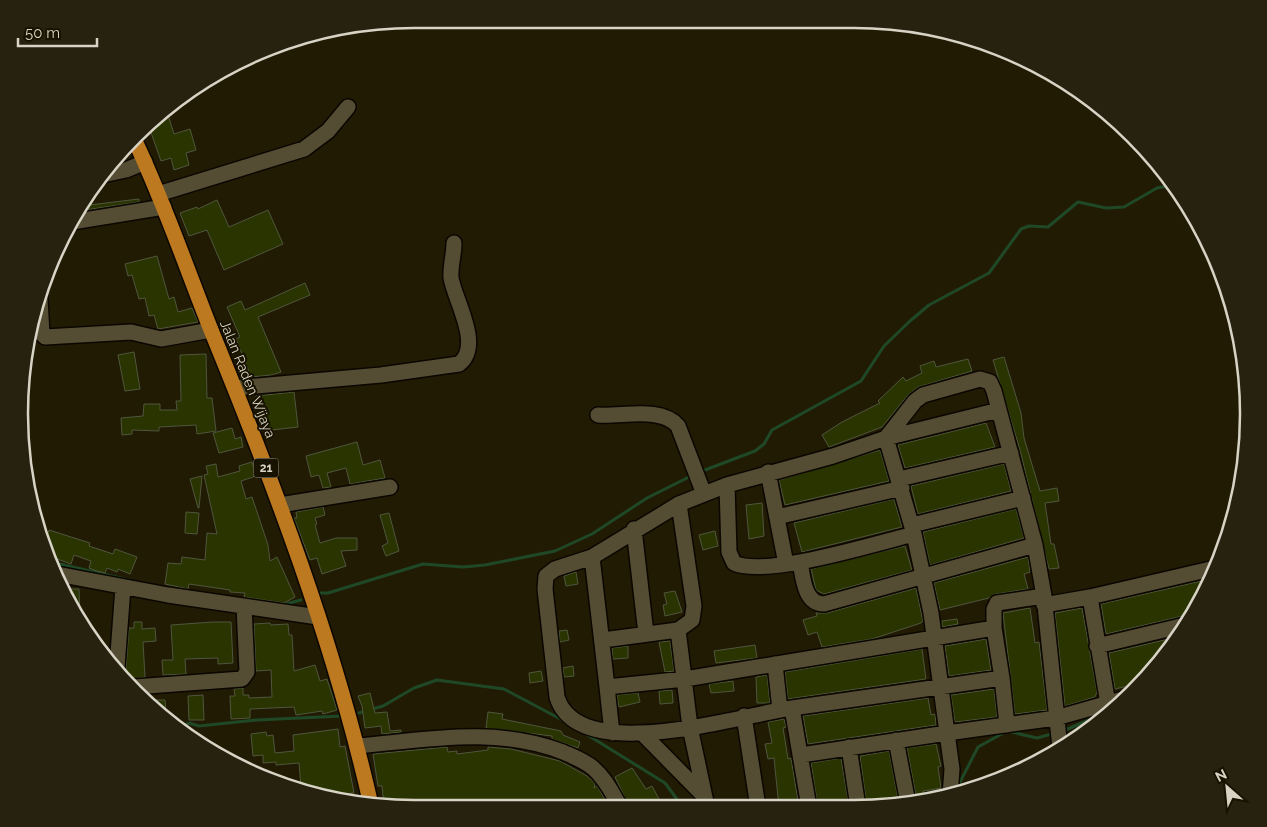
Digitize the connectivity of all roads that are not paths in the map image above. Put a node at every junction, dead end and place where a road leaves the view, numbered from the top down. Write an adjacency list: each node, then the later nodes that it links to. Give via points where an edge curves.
1 (348, 107): 5 (street, via 328,131 304,149)
2 (137, 145): 3 (highway, Jalan Raden Wijaya / 21)
3 (145, 162): 4 (street); 5 (highway, Jalan Raden Wijaya / 21)
4 (112, 173)
5 (161, 201): 6 (street); 9 (highway, Jalan Raden Wijaya / 21)
6 (79, 220)
7 (454, 243): 10 (street, via 453,288 469,336 467,354 459,364 381,375)
8 (41, 314): 9 (street, via 45,337 131,332 162,339)
9 (211, 330): 10 (highway, Jalan Raden Wijaya / 21)
10 (235, 388): 22 (highway, Jalan Raden Wijaya / 21)
11 (999, 410): 13 (street); 13 (street, via 990,382 980,379 928,392 915,401); 14 (street)
12 (598, 416): 19 (street, via 660,415 673,421 678,426)
13 (886, 438): 15 (street, via 833,456); 16 (street)
14 (1011, 453): 16 (street); 20 (street)
15 (768, 472): 17 (street); 23 (street)
16 (900, 483): 23 (street); 25 (street)
17 (727, 485): 19 (street); 28 (street, via 729,552 734,563 747,567)
18 (390, 487): 22 (street)
19 (704, 494): 21 (street)
20 (1023, 498): 25 (street); 26 (street)
21 (679, 504): 24 (street); 39 (street, via 695,613 689,623)
22 (280, 505): 36 (highway, Jalan Raden Wijaya / 21)
23 (777, 517): 28 (street)
24 (634, 529): 27 (street); 40 (street)
25 (913, 530): 28 (street); 31 (street)
26 (1035, 546): 31 (street); 34 (street)
27 (592, 557): 42 (street); 57 (street, via 555,569 545,578 555,685 560,705 569,716)
28 (793, 563): 31 (street, via 809,597 818,604)
29 (1206, 570): 33 (street)
30 (63, 575): 32 (street)
31 (924, 575): 41 (street)
32 (122, 587): 35 (street); 44 (street)
33 (1090, 597): 34 (street); 43 (street)
34 (1044, 600): 37 (street, via 996,604); 54 (street)
35 (244, 606): 36 (street); 49 (street, via 247,672 242,679)
36 (318, 616): 62 (highway, Jalan Raden Wijaya / 21)
37 (994, 628): 41 (street); 46 (street)
38 (1174, 628): 43 (street)
39 (678, 630): 40 (street); 47 (street)
40 (646, 634): 42 (street)
41 (934, 636): 45 (street); 48 (street)
42 (603, 640): 50 (street)
43 (1097, 646): 51 (street)
44 (117, 661)
45 (775, 664): 47 (street); 52 (street)
46 (1002, 678): 48 (street); 55 (street)
47 (685, 679): 50 (street); 56 (street)
48 (941, 685): 52 (street); 58 (street)
49 (141, 686)
50 (607, 687): 57 (street)
51 (1108, 704): 54 (street)
52 (786, 709): 53 (street); 64 (street)
53 (744, 716): 56 (street); 71 (street)
54 (1057, 720): 55 (street); 61 (street)
55 (1007, 725): 58 (street)
56 (690, 727): 59 (street); 70 (street)
57 (612, 733): 59 (street)
58 (947, 733): 60 (street); 65 (street, via 952,769)
59 (643, 734): 69 (street)
60 (896, 740): 63 (street); 66 (street)
61 (1059, 740)
62 (358, 746): 67 (highway, Jalan Raden Wijaya / 21); 68 (street, via 478,736 534,742 594,768)
63 (849, 747): 64 (street); 73 (street)
64 (801, 755): 72 (street)
65 (951, 787)
66 (907, 796)
67 (369, 797)
68 (616, 800)
69 (704, 800)
70 (706, 800)
71 (757, 800)
72 (808, 800)
73 (857, 800)

